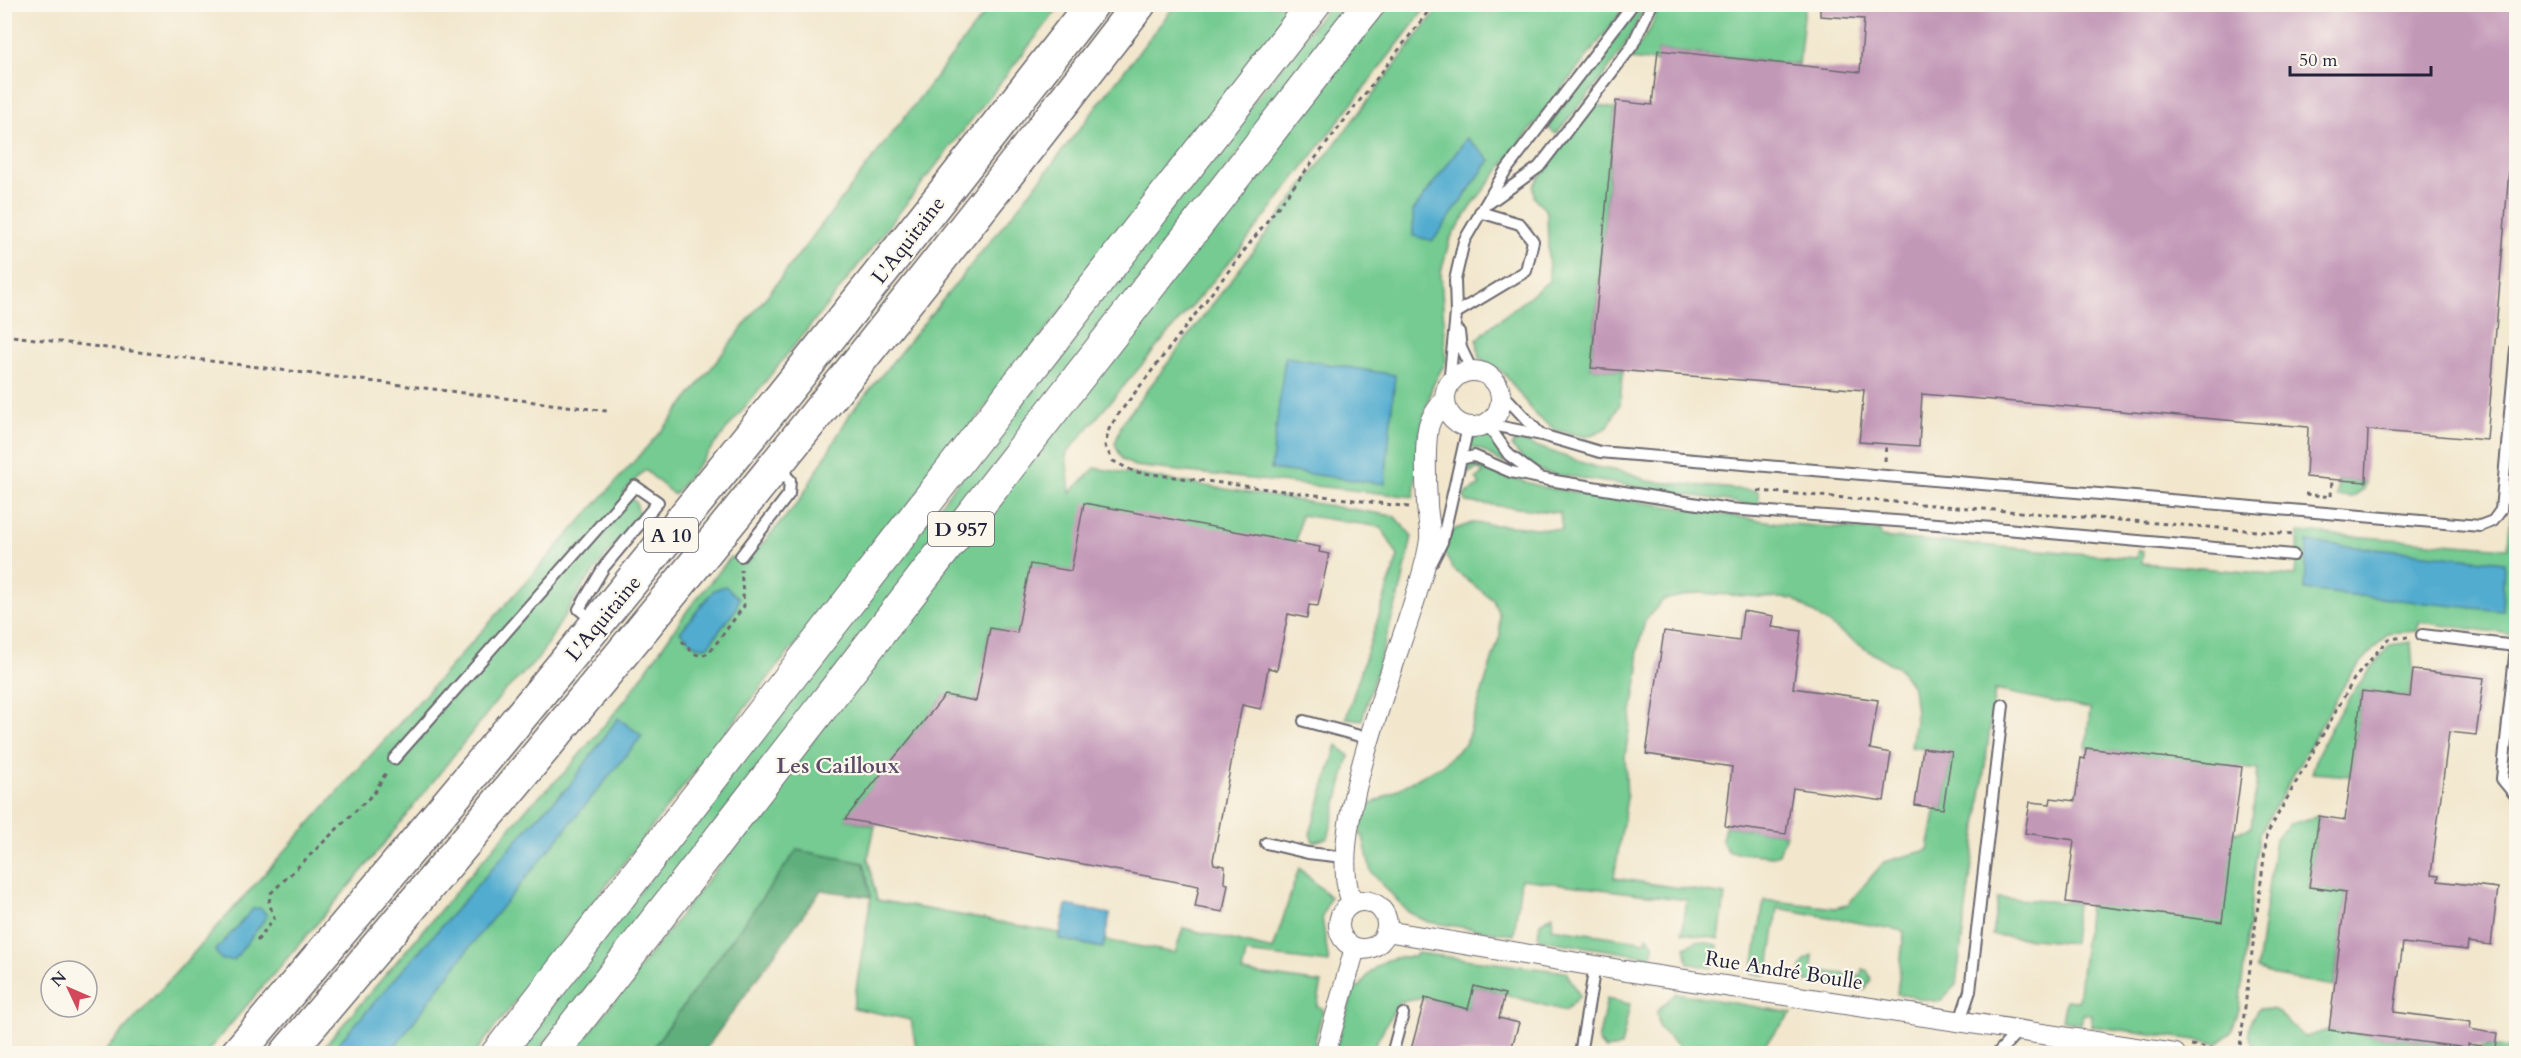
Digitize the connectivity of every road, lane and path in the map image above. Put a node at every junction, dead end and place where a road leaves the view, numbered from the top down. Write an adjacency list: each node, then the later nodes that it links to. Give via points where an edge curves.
1 (1092, 4): 32 (highway, L'Aquitaine / A 10, via 857,304)
2 (1139, 4): 22 (highway, L'Aquitaine / A 10)
3 (1314, 4): 52 (main road, D 957)
4 (1369, 4): 53 (main road, D 957)
5 (1434, 4): 27 (path, via 1118,416 1109,429 1105,446 1113,461 1135,472)
6 (1633, 4): 8 (lane, via 1514,159)
7 (1652, 4): 8 (lane, via 1632,46 1539,167 1496,196)
8 (1480, 212): 9 (lane, via 1459,256); 9 (lane, via 1520,224 1533,241 1526,271)
9 (1456, 313): 12 (lane, via 1461,348); 13 (lane)
10 (4, 335): 15 (path)
11 (2517, 349): 17 (lane, via 2504,491 2500,510 2485,526 1600,452)
12 (1472, 371): 13 (street, via 1458,375); 14 (street, via 1490,376)
13 (1447, 392): 16 (street, via 1446,408); 19 (street, via 1430,422)
14 (1501, 392): 16 (street, via 1499,410); 17 (lane)
15 (607, 411)
16 (1470, 424): 17 (lane); 19 (street, via 1438,438); 20 (lane); 24 (lane, via 1521,466)
17 (1542, 435)
18 (1886, 444): 21 (path)
19 (1428, 454): 27 (street)
20 (1461, 459): 24 (lane, via 1474,456 1511,472); 31 (lane, via 1442,542)
21 (1884, 463)
22 (775, 466): 30 (lane, via 790,480 789,494); 51 (highway, L'Aquitaine / A 10, via 480,825)
23 (2332, 479): 26 (path, via 2331,497)
24 (1549, 480): 29 (lane, via 1729,509)
25 (1758, 491): 28 (path)
26 (2305, 494)
27 (1427, 509): 31 (street, via 1430,538)
28 (2295, 534)
29 (2293, 555)
30 (741, 556): 34 (path, via 744,606 709,653 693,653)
31 (1417, 592): 37 (street)
32 (598, 624): 38 (lane, via 579,609 604,567 658,502 635,486); 50 (highway, L'Aquitaine / A 10)
33 (2422, 635): 39 (lane, via 2516,646 2502,779); 59 (path, via 2388,639 2354,679 2267,834)
34 (682, 641)
35 (2002, 705): 48 (lane, via 1970,991)
36 (1304, 721): 37 (lane)
37 (1371, 739): 41 (street, via 1346,826)
38 (393, 759): 44 (path, via 374,793 271,893 274,918)
39 (2517, 796)
40 (1266, 843): 41 (lane)
41 (1343, 857): 42 (street, via 1347,891)
42 (1353, 903): 43 (street, via 1376,904 1385,916); 45 (street, via 1342,912 1339,926 1344,939)
43 (1386, 931): 45 (street, via 1377,944); 46 (street, Rue André Boulle)
44 (256, 941)
45 (1355, 948): 54 (street)
46 (1595, 966): 48 (street, Rue André Boulle); 56 (lane)
47 (1403, 1014): 55 (lane)
48 (1960, 1021): 49 (street, Rue André Boulle)
49 (2019, 1030): 57 (lane); 58 (street, Rue André Boulle)
50 (237, 1053)
51 (286, 1053)
52 (497, 1053)
53 (552, 1053)
54 (1325, 1053)
55 (1392, 1053)
56 (1580, 1053)
57 (1997, 1053)
58 (2175, 1053)
59 (2239, 1053)

